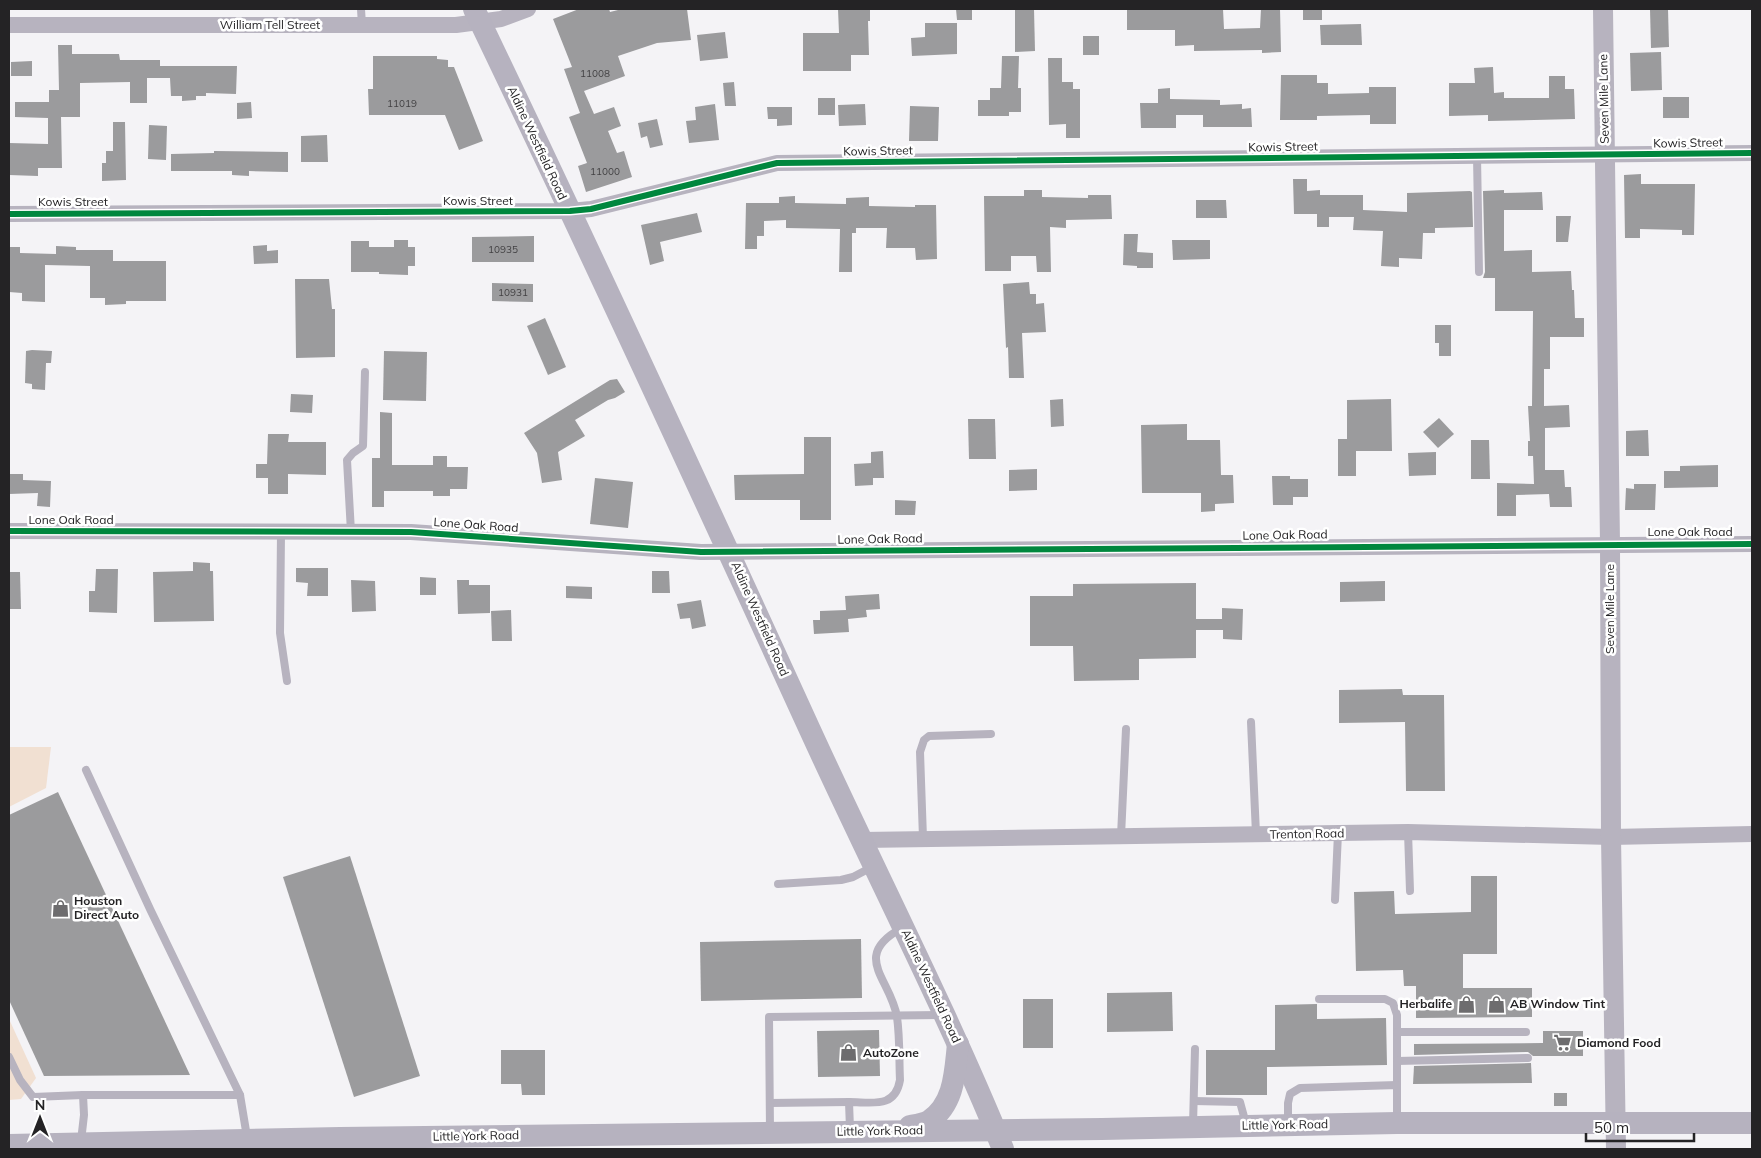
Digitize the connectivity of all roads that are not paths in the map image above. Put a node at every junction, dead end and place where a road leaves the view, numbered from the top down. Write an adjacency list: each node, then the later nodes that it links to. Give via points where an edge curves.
1 (528, 9): 3 (street, William Tell Street, via 501,19)
2 (1603, 9): 7 (street, Seven Mile Lane)
3 (477, 16): 4 (street, William Tell Street, via 456,25); 9 (main road, Aldine Westfield Road)
4 (361, 17): 5 (street, William Tell Street)
5 (9, 25)
6 (1752, 153): 7 (street, Kowis Street)
7 (1605, 155): 8 (street, Kowis Street); 16 (street, Seven Mile Lane)
8 (1477, 156): 9 (street, Kowis Street, via 778,163 590,209); 11 (lane)
9 (570, 211): 10 (street, Kowis Street); 18 (main road, Aldine Westfield Road)
10 (9, 214)
11 (1479, 272)
12 (365, 372): 14 (lane, via 363,446 347,460)
13 (9, 531): 15 (street, Lone Oak Road)
14 (351, 532): 15 (street, Lone Oak Road); 18 (street, Lone Oak Road, via 411,532 702,552)
15 (280, 533): 19 (lane, via 280,633)
16 (1610, 544): 17 (street, Lone Oak Road); 18 (street, Lone Oak Road); 29 (street, Seven Mile Lane)
17 (1752, 544)
18 (730, 551): 31 (main road, Aldine Westfield Road)
19 (287, 681)
20 (1251, 722): 26 (lane)
21 (1126, 729): 28 (lane)
22 (991, 734): 30 (lane, via 929,736 924,740 920,752)
23 (86, 770): 49 (lane)
24 (1408, 832): 25 (street, Trenton Road); 29 (street, Trenton Road); 34 (lane)
25 (1338, 833): 26 (street, Trenton Road); 35 (lane)
26 (1256, 834): 28 (street, Trenton Road)
27 (1752, 834): 29 (street, Trenton Road)
28 (1121, 836): 30 (street, Trenton Road)
29 (1611, 837): 55 (street, Seven Mile Lane)
30 (923, 838): 31 (street, Trenton Road)
31 (862, 840): 32 (main road, Aldine Westfield Road)
32 (874, 866): 33 (lane, via 841,880); 36 (main road, Aldine Westfield Road)
33 (778, 884)
34 (1410, 891)
35 (1334, 900)
36 (903, 927): 38 (main road, Aldine Westfield Road); 39 (lane, via 883,940 876,955 877,966)
37 (1319, 999): 40 (lane, via 1389,1000 1396,1008)
38 (945, 1015): 39 (lane); 42 (main road, Aldine Westfield Road)
39 (897, 1016): 51 (lane, via 900,1080 896,1095 885,1102); 52 (lane, via 769,1017)
40 (1397, 1032): 41 (lane); 46 (lane)
41 (1526, 1032)
42 (958, 1043): 60 (main road, via 954,1082 944,1108 928,1121); 62 (main road, Aldine Westfield Road)
43 (1195, 1049): 50 (lane)
44 (9, 1057): 48 (lane, via 33,1097)
45 (1528, 1058): 46 (lane)
46 (1397, 1061): 47 (lane)
47 (1397, 1085): 53 (lane); 56 (lane, via 1300,1088 1290,1094)
48 (83, 1095): 49 (lane); 63 (lane)
49 (240, 1095): 64 (lane)
50 (1194, 1101): 57 (lane, via 1240,1102); 58 (lane)
51 (849, 1102): 52 (lane); 59 (lane)
52 (770, 1103): 61 (lane)
53 (1398, 1123): 55 (main road, Little York Road); 56 (main road, Little York Road)
54 (1752, 1123): 55 (main road, Little York Road)
55 (1615, 1124): 66 (street, Seven Mile Lane)
56 (1288, 1125): 57 (main road, Little York Road)
57 (1246, 1126): 58 (main road, Little York Road)
58 (1193, 1127): 62 (main road, Little York Road)
59 (850, 1131): 60 (main road, Little York Road); 61 (main road, Little York Road)
60 (895, 1131): 62 (main road, Little York Road)
61 (770, 1132): 64 (main road, Little York Road)
62 (999, 1139)
63 (80, 1143): 64 (main road, Little York Road); 65 (main road, Little York Road)
64 (248, 1144)
65 (9, 1145)
66 (1616, 1149)

